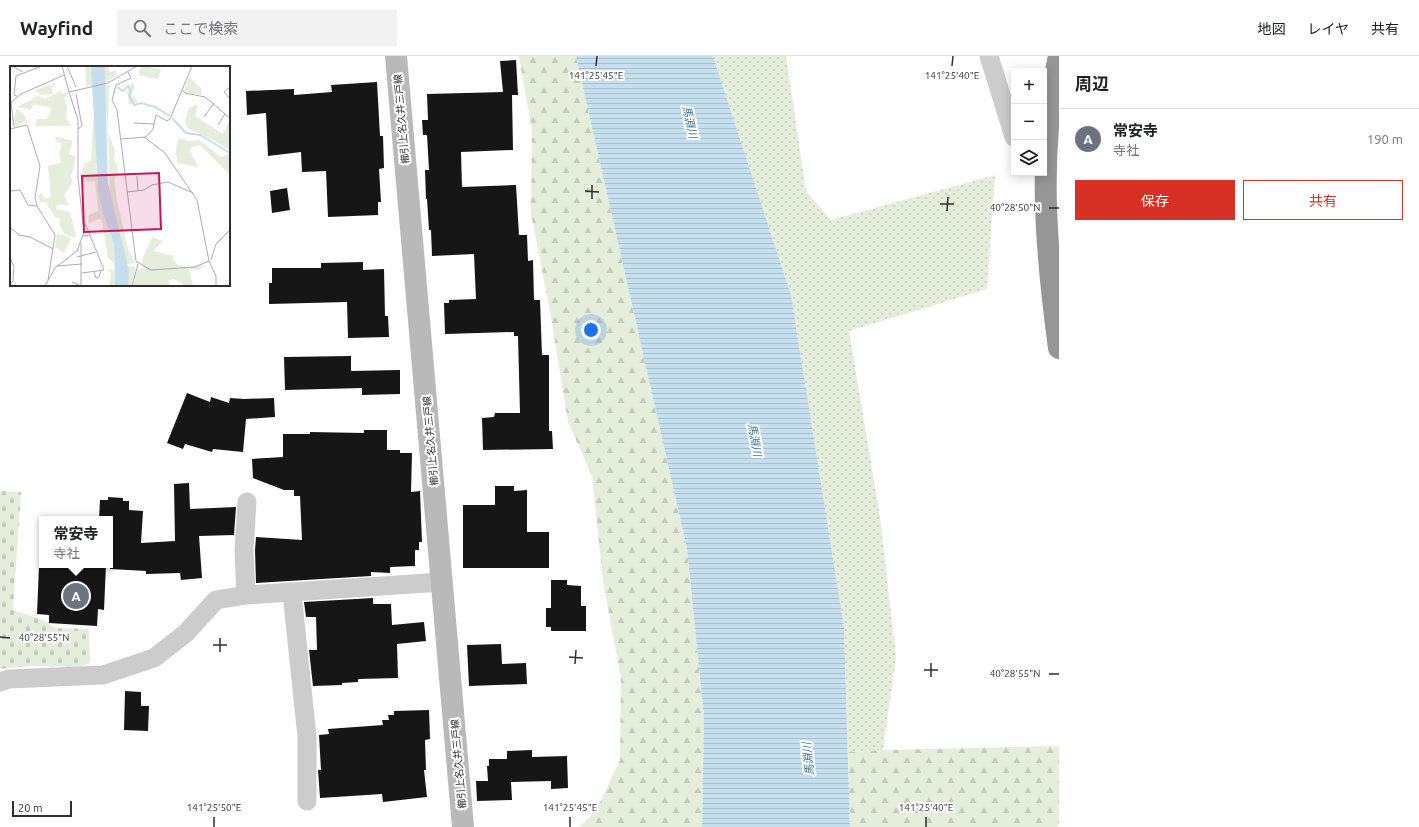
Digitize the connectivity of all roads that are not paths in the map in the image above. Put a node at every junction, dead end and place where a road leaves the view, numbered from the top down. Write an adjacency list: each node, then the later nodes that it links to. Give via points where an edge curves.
1 (396, 56): 8 (main road, 櫛引上名久井三戸線)
2 (989, 56): 4 (street)
3 (1059, 56): 5 (highway)
4 (1011, 127)
5 (1039, 179): 6 (highway)
6 (1059, 348)
7 (247, 502): 10 (street, via 244,550)
8 (442, 582): 9 (street); 13 (main road, 櫛引上名久井三戸線)
9 (292, 593): 10 (street); 12 (street, via 307,737)
10 (246, 595): 11 (street, via 216,600 186,633 154,658 104,675 9,679)
11 (0, 682)
12 (307, 801)
13 (463, 827)

